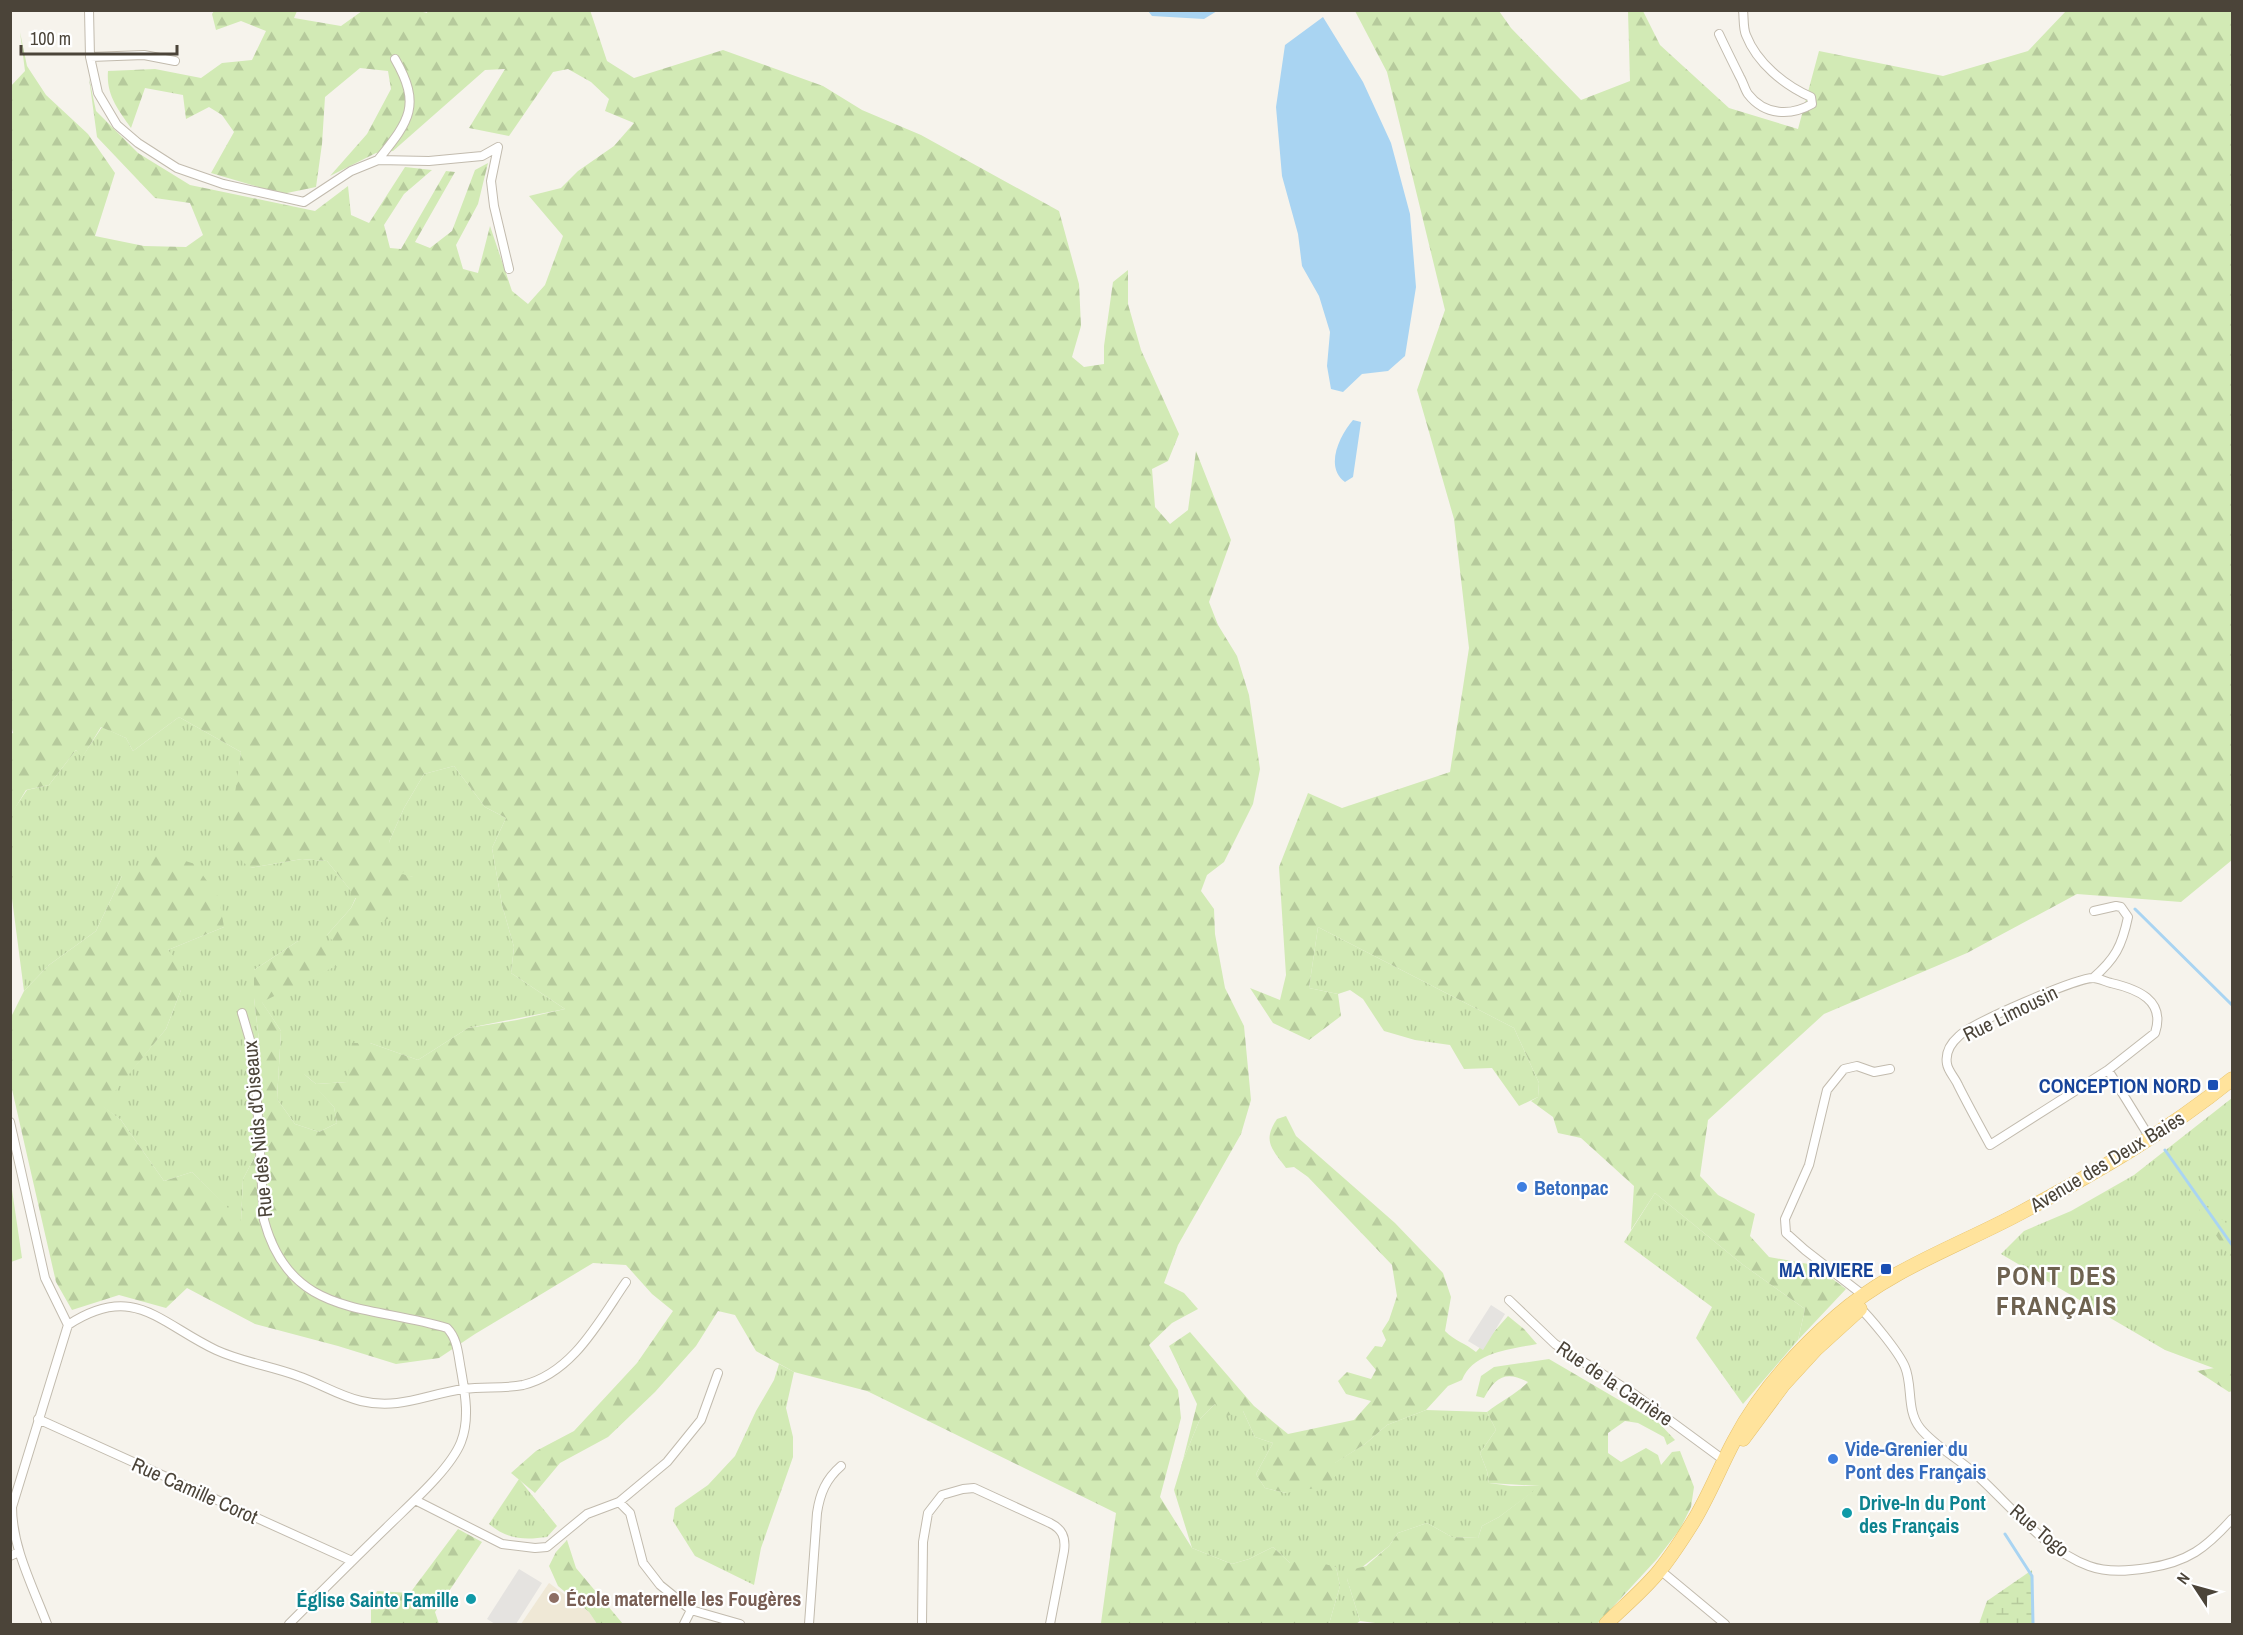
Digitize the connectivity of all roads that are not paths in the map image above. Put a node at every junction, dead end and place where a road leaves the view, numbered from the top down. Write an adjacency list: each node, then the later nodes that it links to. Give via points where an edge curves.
1 (89, 10): 4 (street)
2 (1743, 10): 3 (street, via 1745,33 1758,55 1782,80 1811,97 1812,104 1798,112 1782,112 1758,102 1748,94)
3 (1719, 34)
4 (90, 57): 6 (street, via 144,55); 7 (street, via 98,93 117,125 177,168 223,184 304,202 351,171)
5 (395, 59): 7 (street, via 411,92 408,116 399,135)
6 (175, 60)
7 (378, 160): 8 (street, via 482,156 498,147 491,182)
8 (509, 269)
9 (2094, 911): 10 (street, via 2116,906 2128,917 2116,954)
10 (2093, 978): 13 (street, Rue Limousin, via 2142,993 2157,1014 2155,1033); 13 (street, Rue Limousin, via 2051,991 1960,1035 1949,1047 1947,1064 1990,1145)
11 (242, 1013): 22 (street, Rue des Nids d'Oiseaux, via 252,1047 256,1084 264,1220 278,1256 294,1277 326,1300 447,1328 456,1341)
12 (1890, 1069): 19 (street, Rue Togo, via 1844,1069 1827,1089 1809,1165 1785,1219 1786,1233)
13 (2108, 1070): 16 (street)
14 (2232, 1079): 16 (main road, Avenue des Deux Baies)
15 (10, 1122): 20 (street, via 45,1278)
16 (2150, 1138): 19 (main road, Avenue des Deux Baies, via 2022,1212 1907,1270)
17 (626, 1282): 22 (street, via 577,1351 558,1370 524,1385)
18 (1509, 1300): 24 (street, Rue de la Carrière, via 1555,1344 1634,1394)
19 (1860, 1302): 24 (main road, Avenue des Deux Baies, via 1810,1341 1767,1390); 28 (street, Rue Togo, via 1905,1365 1914,1416 1920,1428 1968,1466 2050,1544 2070,1556 2090,1567 2115,1571 2171,1565 2216,1537)
20 (68, 1325): 22 (street, via 108,1306 145,1310 218,1351 373,1403 409,1402); 23 (street)
21 (718, 1373): 27 (street, via 701,1420 686,1441)
22 (464, 1389): 26 (street, Rue des Nids d'Oiseaux, via 466,1417 460,1443 452,1458)
23 (38, 1419): 29 (street, via 12,1507); 31 (street, Rue Camille Corot)
24 (1725, 1461): 32 (main road, Avenue des Deux Baies, via 1694,1521)
25 (842, 1466): 38 (street, via 832,1474 820,1495)
26 (415, 1500): 27 (street, via 502,1544 535,1548 552,1545 587,1514); 31 (street, Rue des Nids d'Oiseaux)
27 (619, 1502): 33 (street, via 630,1513 643,1563 660,1585)
28 (2232, 1519)
29 (19, 1552): 30 (street); 34 (street)
30 (10, 1556)
31 (352, 1561): 35 (street, Rue des Nids d'Oiseaux)
32 (1660, 1570): 41 (main road, Avenue des Deux Baies); 42 (street)
33 (690, 1610): 36 (street); 37 (street)
34 (47, 1624)
35 (288, 1624)
36 (684, 1624)
37 (740, 1624)
38 (809, 1624)
39 (922, 1624): 40 (street, via 923,1542 928,1513 942,1495 963,1488 974,1488 1057,1526 1062,1533 1064,1551)
40 (1050, 1624)
41 (1606, 1624)
42 (1725, 1624)

